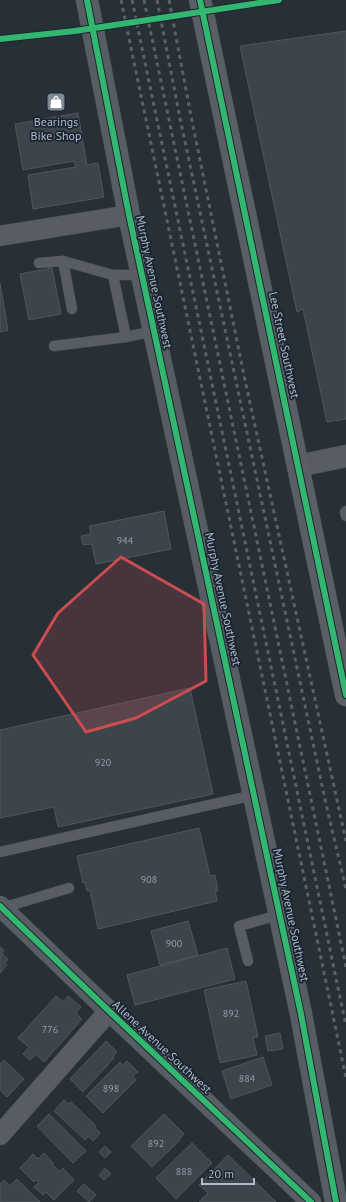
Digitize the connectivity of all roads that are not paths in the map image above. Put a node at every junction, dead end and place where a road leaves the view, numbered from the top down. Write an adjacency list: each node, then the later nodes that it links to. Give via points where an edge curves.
1 (200, 0): 14 (main road, Lee Street Southwest)
2 (88, 7): 3 (street, Murphy Avenue Southwest)
3 (129, 216): 4 (street); 8 (street, Murphy Avenue Southwest)
4 (0, 236)
5 (63, 261): 6 (lane); 7 (lane); 9 (lane)
6 (39, 263)
7 (113, 275): 8 (lane); 11 (lane)
8 (142, 275): 10 (street, Murphy Avenue Southwest)
9 (72, 309)
10 (154, 331): 11 (lane); 18 (street, Murphy Avenue Southwest)
11 (126, 337): 12 (lane)
12 (54, 346)
13 (346, 456): 14 (street)
14 (298, 466): 17 (main road, Lee Street Southwest, via 336,632)
15 (346, 511): 16 (lane)
16 (346, 516)
17 (346, 695)
18 (254, 794): 19 (lane); 22 (street, Murphy Avenue Southwest, via 259,835)
19 (0, 852)
20 (69, 888): 21 (lane)
21 (1, 907): 24 (street, Allene Avenue Southwest)
22 (280, 915): 23 (lane, via 239,926); 27 (street, Murphy Avenue Southwest)
23 (248, 961)
24 (109, 1011): 25 (street); 26 (street, Allene Avenue Southwest)
25 (0, 1135)
26 (311, 1202)
27 (336, 1202)

